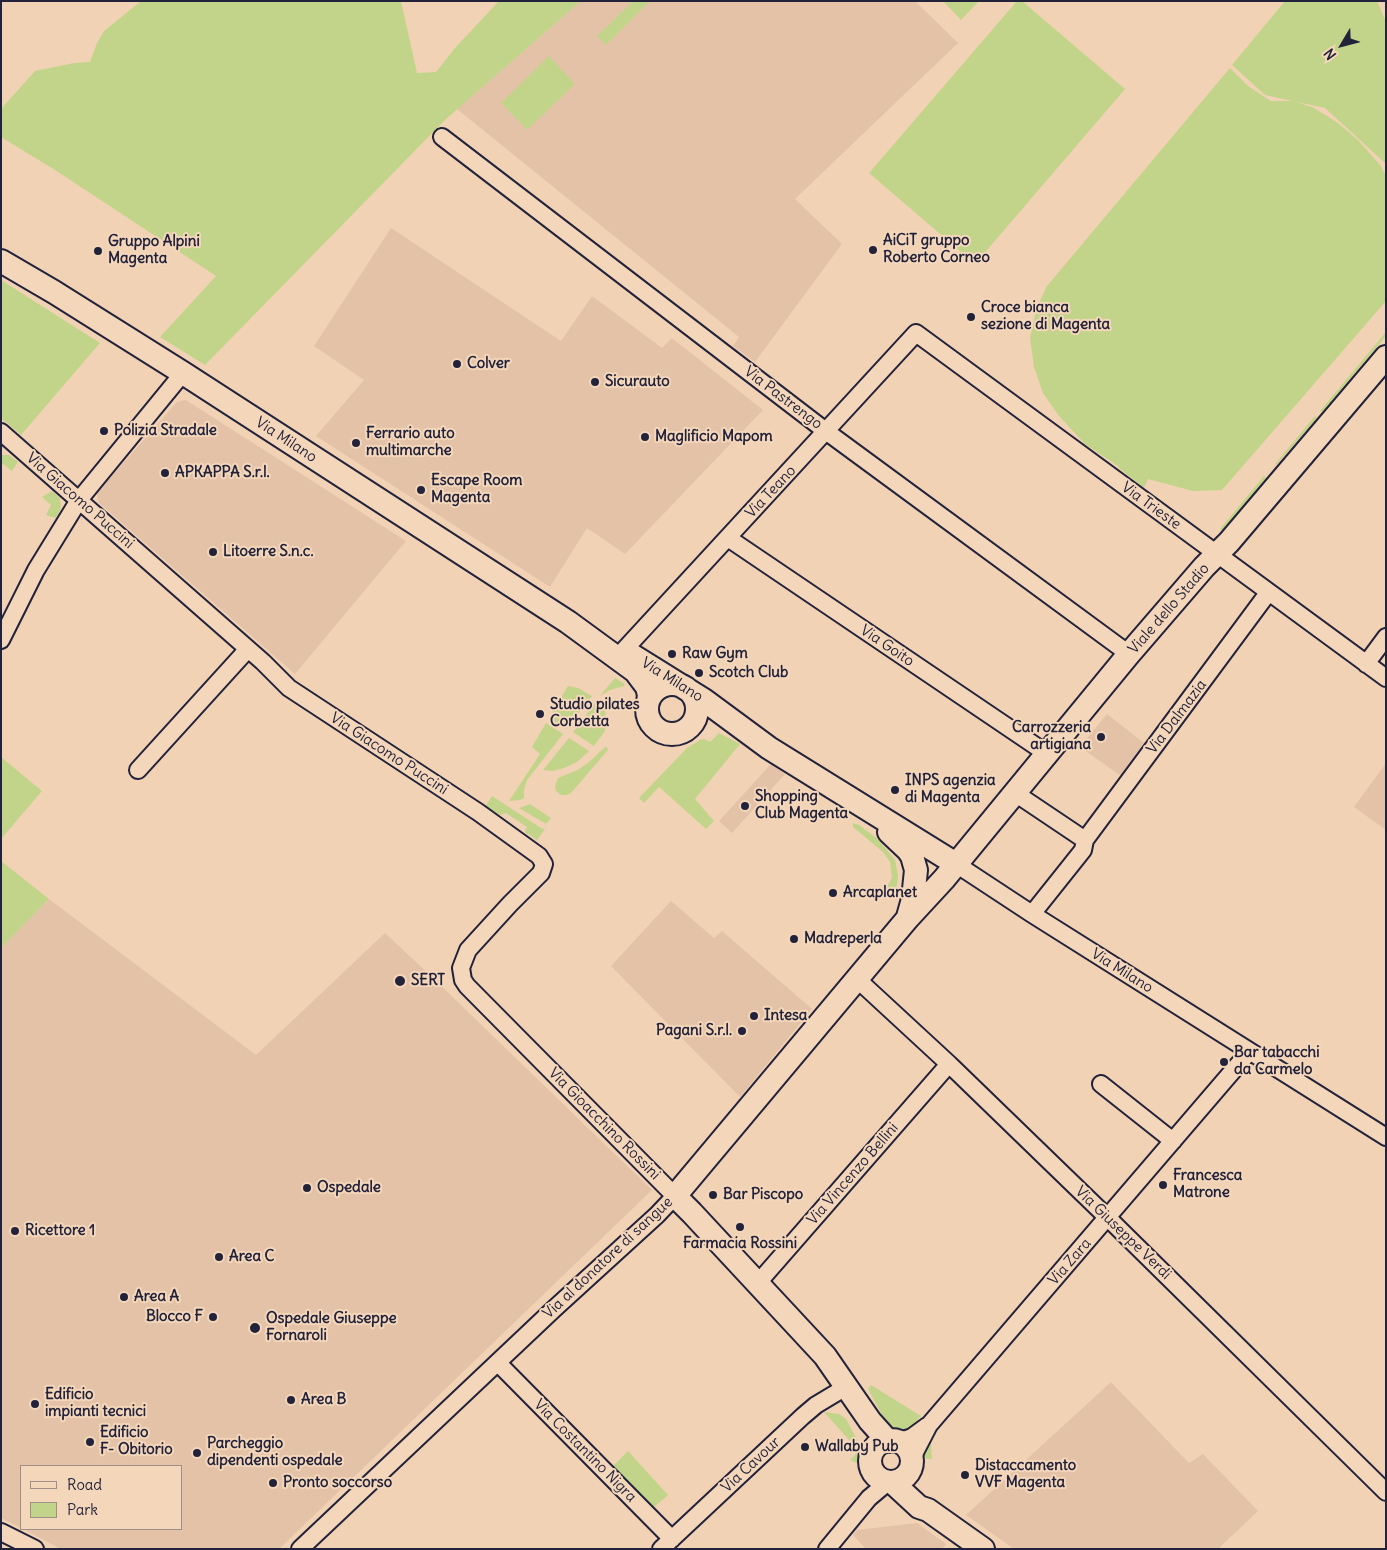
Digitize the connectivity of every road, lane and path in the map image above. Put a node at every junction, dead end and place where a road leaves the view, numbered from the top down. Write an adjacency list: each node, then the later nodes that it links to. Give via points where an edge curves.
1 (442, 137): 6 (street, Via Pastrengo)
2 (1, 261): 5 (street, Via Milano)
3 (916, 333): 6 (street, Via Teano); 10 (street, Via Trieste)
4 (1386, 358): 10 (street, Viale dello Stadio)
5 (183, 373): 8 (street); 12 (street, Via Milano)
6 (827, 432): 9 (street, Via Teano); 17 (street, Via Pastrengo)
7 (4, 438): 8 (street, Via Giacomo Puccini)
8 (79, 500): 14 (street, via 36,570); 15 (street, Via Giacomo Puccini)
9 (728, 538): 16 (street, Via Teano); 24 (street, Via Goito)
10 (1217, 555): 11 (street, Via Trieste); 17 (street, Viale dello Stadio)
11 (1268, 593): 18 (street, Via Trieste); 28 (street, Via Dalmazia)
12 (568, 622): 16 (street, Via Milano); 21 (street, Via Milano, via 635,671 648,688)
13 (1386, 637): 18 (street)
14 (1, 640)
15 (248, 649): 25 (street); 33 (street, Via Giacomo Puccini, via 289,688 478,812 536,853 544,864 541,873 472,944 464,955)
16 (624, 650): 20 (street, Via Milano)
17 (1129, 654): 24 (street, Viale dello Stadio)
18 (1366, 664): 19 (street, Via Trieste)
19 (1386, 678)
20 (686, 688): 21 (street, via 675,684 664,686 654,692); 22 (street, via 695,697 698,710); 23 (street, Via Milano)
21 (648, 702): 22 (street, via 648,716 658,730 674,734)
22 (687, 729): 23 (street, Via Milano, via 702,725 720,728)
23 (769, 748): 27 (street, Via Milano)
24 (1046, 753): 26 (street, Viale dello Stadio)
25 (138, 770)
26 (1015, 793): 28 (street); 29 (street, Viale dello Stadio)
27 (860, 804): 29 (street, Via Milano); 30 (street, Via Milano, via 908,850)
28 (1085, 840): 31 (street, Via Dalmazia, via 1083,850)
29 (956, 864): 31 (street, Via Milano); 32 (street, Via al donatore di sangue)
30 (916, 870): 32 (street, Via al donatore di sangue)
31 (1032, 914): 35 (street, Via Milano)
32 (908, 918): 34 (street, Via al donatore di sangue)
33 (461, 974): 40 (street, Via Gioacchino Rossini, via 467,986)
34 (857, 979): 36 (street, Via Giuseppe Verdi); 40 (street, Via al donatore di sangue)
35 (1249, 1052): 38 (street, Via Milano); 39 (street, Via Zara)
36 (949, 1064): 41 (street, Via Giuseppe Verdi); 42 (street, Via Vincenzo Bellini)
37 (1101, 1084): 39 (street)
38 (1386, 1137)
39 (1173, 1141): 41 (street, Via Zara)
40 (675, 1196): 42 (street, Via Gioacchino Rossini); 43 (street, Via al donatore di sangue)
41 (1108, 1218): 45 (street, Via Zara, via 929,1425); 46 (street, Via Giuseppe Verdi)
42 (757, 1284): 44 (street, Via Gioacchino Rossini, via 825,1356)
43 (498, 1363): 48 (street, Via Costantino Nigra); 50 (street, Via al donatore di sangue)
44 (846, 1387): 45 (street, Via Gioacchino Rossini, via 870,1421); 48 (street, Via Cavour, via 816,1404)
45 (892, 1463): 51 (street, Via Zara, via 869,1498); 52 (street, Via Gioacchino Rossini, via 928,1510)
46 (1386, 1492)
47 (1, 1532): 49 (street)
48 (666, 1544)
49 (35, 1549)
50 (300, 1549)
51 (827, 1549)
52 (983, 1549)

